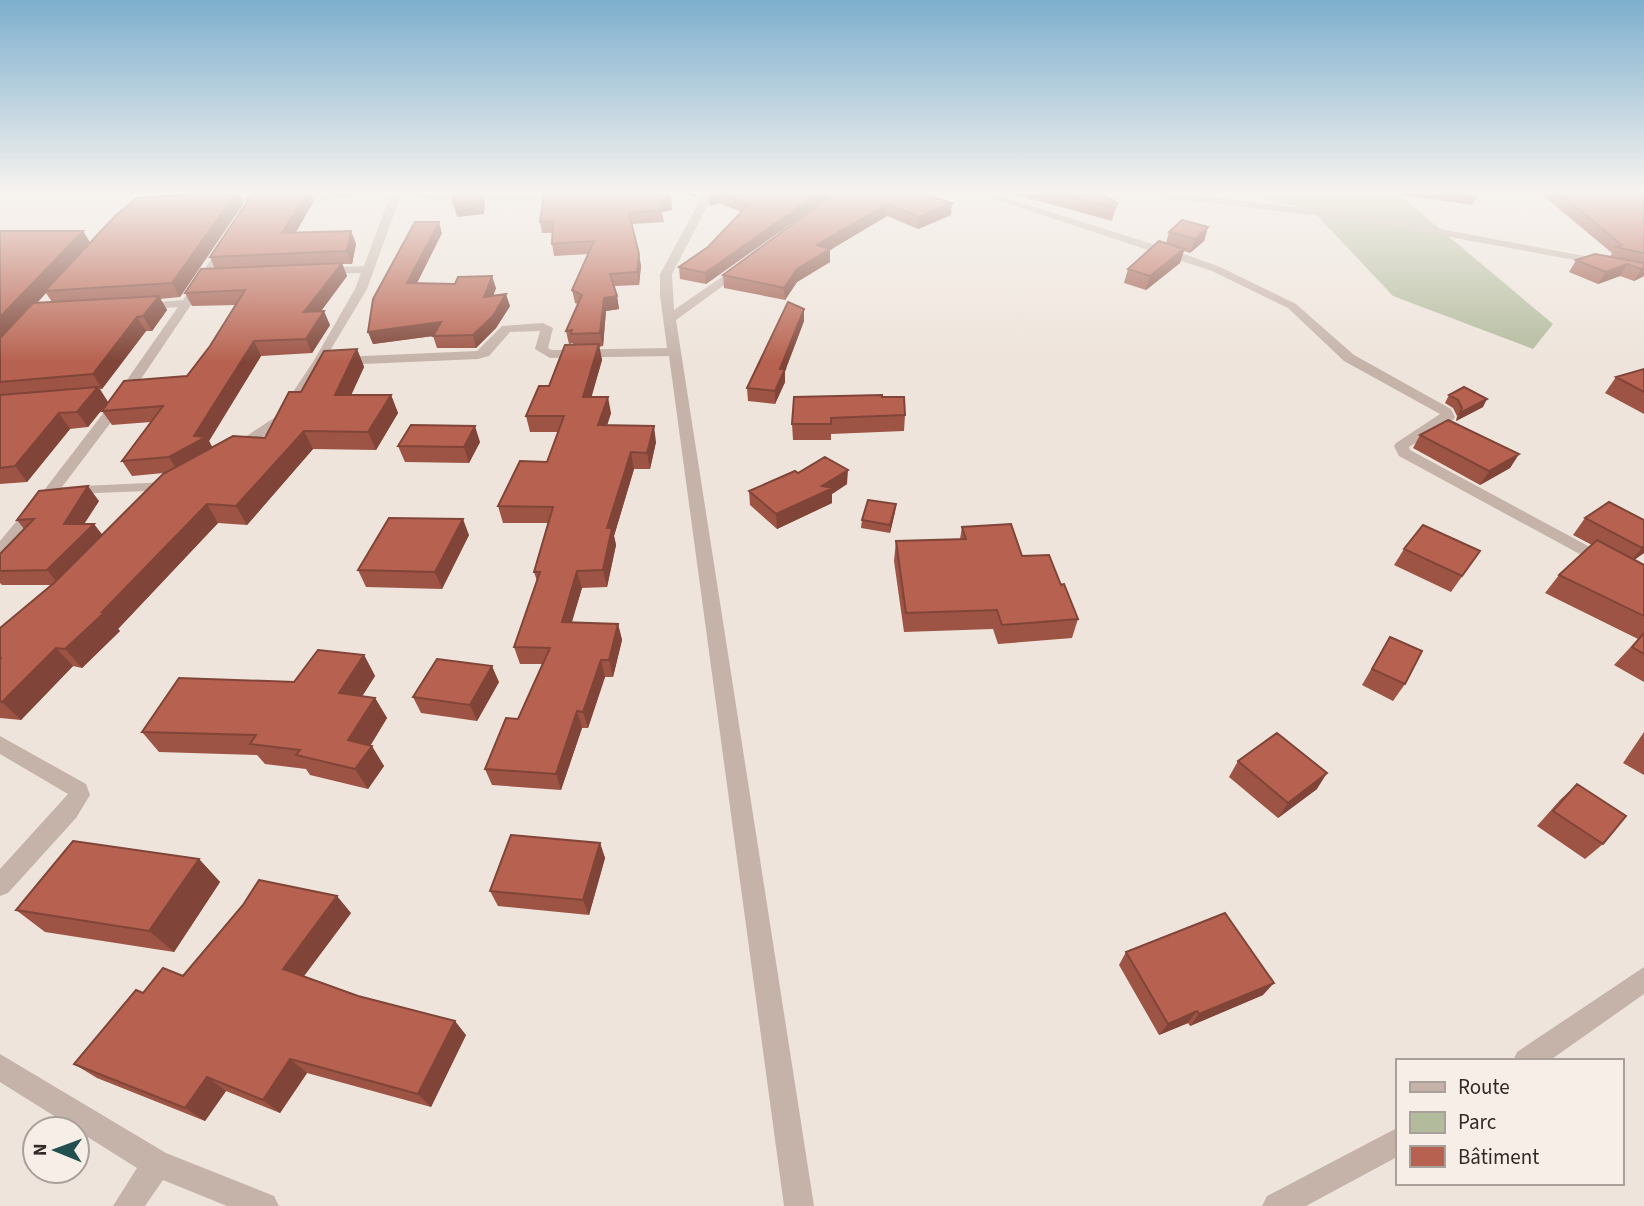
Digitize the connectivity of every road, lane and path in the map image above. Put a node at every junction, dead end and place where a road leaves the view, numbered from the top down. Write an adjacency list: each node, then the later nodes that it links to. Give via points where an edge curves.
1 (225, 249): 10 (street, via 211,277)
2 (376, 249): 7 (street)
3 (679, 249): 12 (street, via 666,274)
4 (1158, 249): 21 (street, via 1292,306 1349,358 1446,412 1448,417 1401,446 1404,453)
5 (1524, 249): 8 (street)
6 (750, 262): 12 (street)
7 (369, 269): 9 (street); 14 (street)
8 (1644, 270)
9 (314, 272)
10 (187, 303): 11 (street); 18 (street)
11 (133, 306)
12 (670, 319): 13 (street)
13 (675, 352): 14 (street, via 550,354 541,349 547,332 543,327 506,329 478,355); 31 (street)
14 (319, 362): 15 (street, via 278,423)
15 (225, 455)
16 (182, 479): 17 (street)
17 (169, 487): 18 (street); 19 (street)
18 (50, 492): 20 (street)
19 (152, 505)
20 (0, 552)
21 (1644, 583)
22 (0, 744): 23 (street, via 79,790 79,796)
23 (0, 885)
24 (1644, 979): 25 (street)
25 (1529, 1059)
26 (0, 1067): 28 (street)
27 (1396, 1143): 32 (street)
28 (157, 1164): 29 (street); 30 (street)
29 (128, 1206)
30 (264, 1206)
31 (799, 1206)
32 (1277, 1206)

